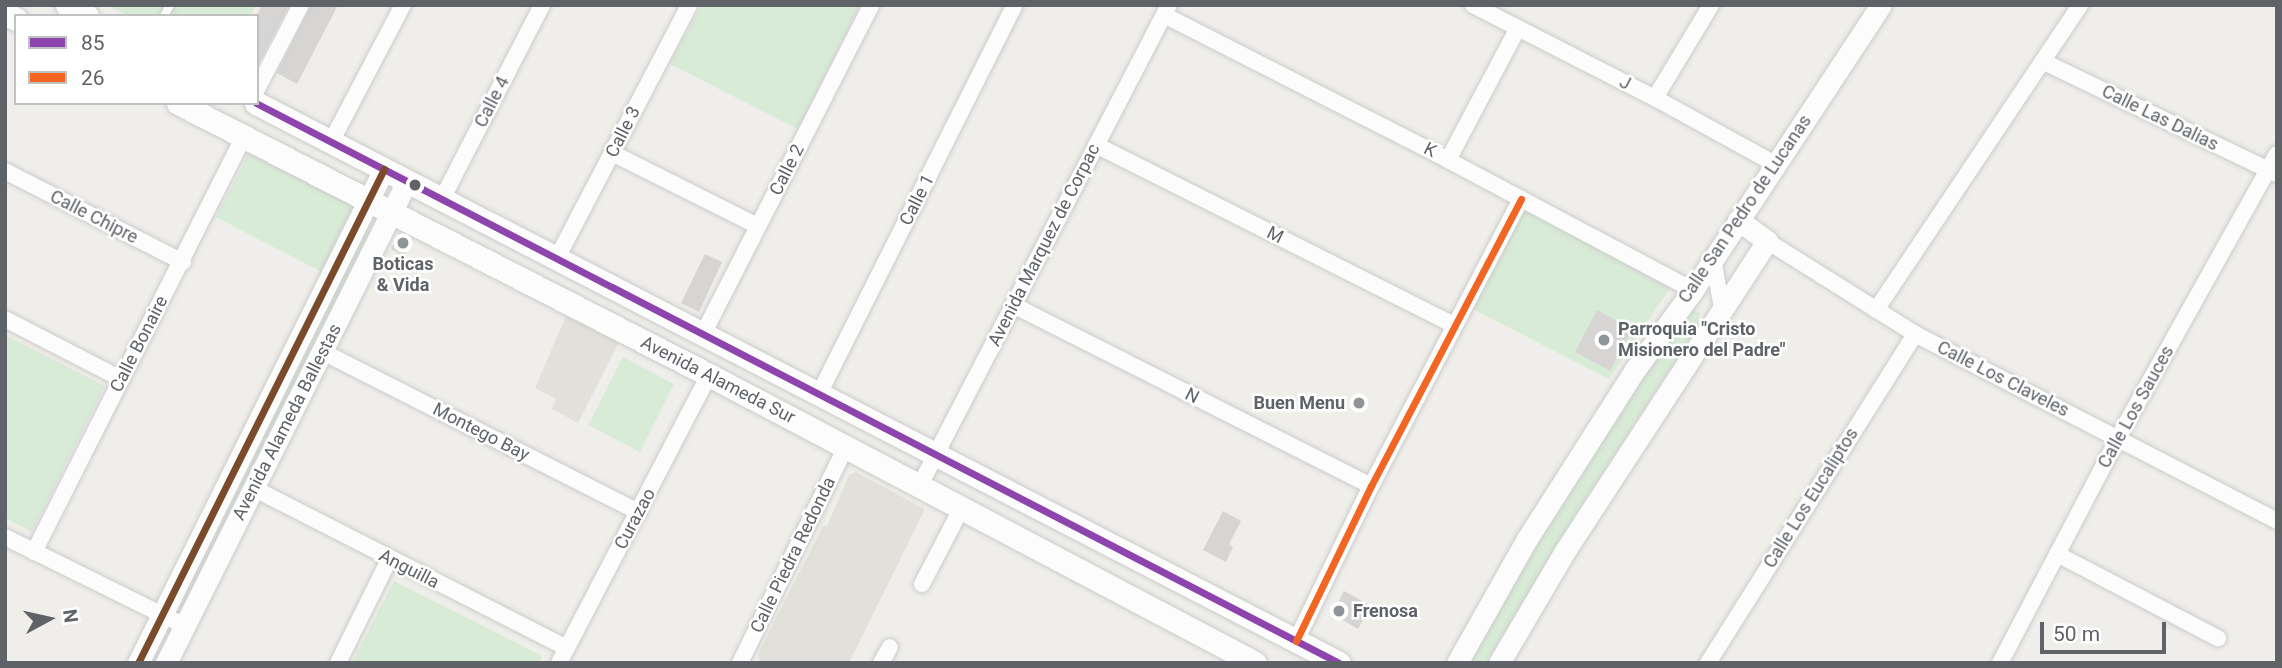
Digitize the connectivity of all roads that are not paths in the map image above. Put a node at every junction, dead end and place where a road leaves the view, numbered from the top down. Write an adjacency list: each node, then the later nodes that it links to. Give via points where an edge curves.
1 (67, 5): 13 (main road)
2 (301, 5): 16 (street)
3 (403, 5): 21 (street)
4 (542, 5): 31 (street, Calle 4)
5 (688, 5): 23 (street, Calle 3)
6 (872, 5): 36 (street, Calle 2)
7 (1015, 5): 52 (street, Calle 1)
8 (1474, 5): 14 (street, J)
9 (1711, 5): 17 (street)
10 (1881, 5): 26 (street, Calle San Pedro de Lucanas)
11 (2080, 5): 15 (street)
12 (1166, 10): 22 (street, Avenida Marquez de Corpac); 25 (street, K)
13 (83, 14)
14 (1518, 28): 17 (street, J); 25 (street)
15 (2044, 62): 29 (street, Calle Las Dalias); 44 (street)
16 (259, 85)
17 (1655, 98): 26 (street, J)
18 (182, 105): 20 (main road, Avenida Alameda Sur)
19 (259, 105): 21 (main road, Avenida Alameda Sur)
20 (244, 137): 33 (main road, Avenida Alameda Sur); 40 (street, Calle Bonaire)
21 (331, 142): 27 (main road, Avenida Alameda Sur)
22 (1096, 145): 42 (street, Avenida Marquez de Corpac); 46 (street, M)
23 (612, 153): 36 (street); 38 (street, Calle 3)
24 (2277, 154): 29 (street, Calle Los Sauces)
25 (1448, 160): 32 (street, K)
26 (1775, 164): 35 (street, Calle San Pedro de Lucanas)
27 (384, 169): 30 (main road, Avenida Alameda Sur); 33 (street, Avenida Alameda Ballestas)
28 (5, 171): 40 (street, Calle Chipre)
29 (2272, 172): 53 (street, Calle Los Sauces)
30 (407, 181): 31 (main road, Avenida Alameda Sur); 34 (street, Avenida Alameda Ballestas)
31 (442, 199): 38 (main road, Avenida Alameda Sur)
32 (1521, 199): 41 (street, K); 46 (street)
33 (368, 200): 34 (main road, Avenida Alameda Sur); 67 (street, Avenida Alameda Ballestas)
34 (391, 212): 49 (street, Avenida Alameda Ballestas); 50 (main road, Avenida Alameda Sur)
35 (1738, 220): 37 (street, Calle Los Claveles); 39 (street, Calle San Pedro de Lucanas)
36 (758, 226): 47 (street, Calle 2)
37 (1767, 241): 43 (street, Calle San Pedro de Lucanas); 44 (street, Calle Los Claveles)
38 (557, 258): 47 (main road, Avenida Alameda Sur)
39 (1713, 259): 41 (street, Calle San Pedro de Lucanas); 43 (street)
40 (183, 262): 51 (street, Calle Bonaire)
41 (1693, 290): 81 (street, Calle San Pedro de Lucanas, via 1634,371 1556,493)
42 (1013, 305): 55 (street, Avenida Marquez de Corpac); 57 (street, N)
43 (1722, 308): 82 (street, Calle San Pedro de Lucanas, via 1565,551)
44 (1875, 310): 48 (street, Calle Los Claveles)
45 (5, 319): 51 (street)
46 (1454, 325): 57 (street)
47 (703, 334): 52 (main road, Avenida Alameda Sur)
48 (1915, 334): 53 (street, Calle Los Claveles); 83 (street, Calle Los Eucaliptos)
49 (323, 352): 58 (street, Avenida Alameda Ballestas); 60 (street, Montego Bay)
50 (709, 375): 54 (main road, Avenida Alameda Sur); 60 (street, Curazao)
51 (121, 379): 63 (street, Calle Bonaire)
52 (819, 394): 55 (main road, Avenida Alameda Sur)
53 (2118, 438): 61 (street, Calle Los Claveles); 64 (street, Calle Los Sauces)
54 (846, 447): 56 (main road, Avenida Alameda Sur); 78 (street, Calle Piedra Redonda)
55 (936, 454): 56 (street, Avenida Marquez de Corpac); 70 (main road, Avenida Alameda Sur)
56 (920, 485): 59 (main road, Avenida Alameda Sur)
57 (1371, 486): 70 (street)
58 (253, 488): 65 (street, Anguilla); 68 (street, Avenida Alameda Ballestas)
59 (962, 508): 66 (street); 80 (main road, Avenida Alameda Sur)
60 (639, 513): 72 (street, Curazao)
61 (2277, 521)
62 (5, 537): 63 (street)
63 (34, 552): 67 (street)
64 (2062, 557): 69 (street); 84 (street, Calle Los Sauces)
65 (389, 559): 72 (street, Anguilla); 76 (street)
66 (922, 584)
67 (162, 615): 68 (street); 74 (street, Avenida Alameda Ballestas)
68 (185, 626): 75 (street, Avenida Alameda Ballestas)
69 (2218, 638)
70 (1296, 641): 73 (main road, Avenida Alameda Sur)
71 (890, 647): 79 (street)
72 (567, 648): 77 (street, Curazao)
73 (1336, 662)
74 (138, 663)
75 (166, 663)
76 (338, 663)
77 (559, 663)
78 (740, 663)
79 (881, 663)
80 (1255, 663)
81 (1457, 663)
82 (1499, 663)
83 (1708, 663)
84 (2000, 663)

